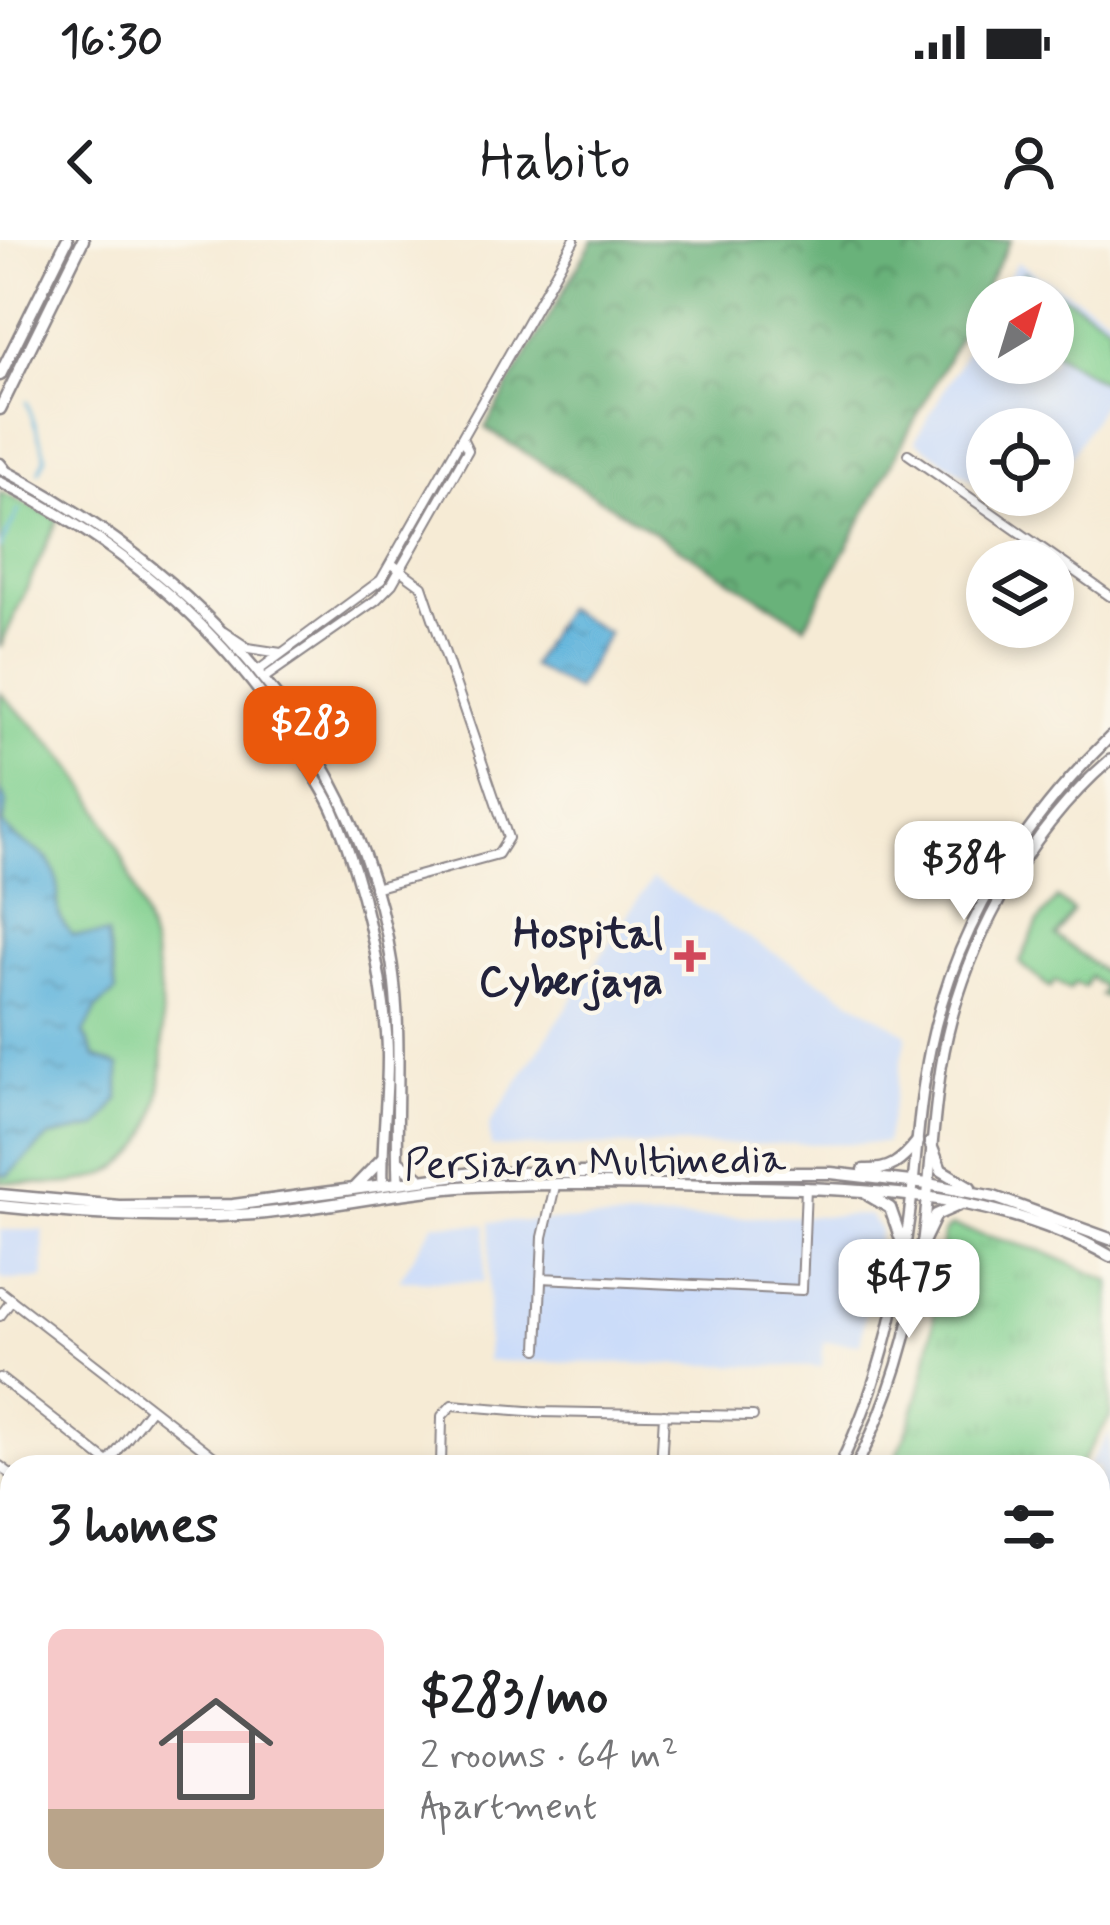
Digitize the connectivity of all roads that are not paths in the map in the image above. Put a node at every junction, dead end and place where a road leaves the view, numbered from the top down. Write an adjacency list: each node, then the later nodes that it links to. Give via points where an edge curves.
1 (67, 240): 4 (main road)
2 (83, 240): 5 (main road)
3 (574, 240): 6 (street)
4 (0, 375)
5 (0, 409)
6 (462, 439): 9 (street); 10 (street, via 468,451)
7 (908, 454): 11 (street)
8 (1, 471): 12 (street, via 111,535); 19 (street, via 161,586 238,663 335,814 375,960 387,1042)
9 (392, 564): 10 (street); 13 (street, via 376,586)
10 (401, 572): 14 (street, via 376,600); 17 (street, via 422,586 508,838 498,854)
11 (1110, 596)
12 (222, 632): 13 (street, via 248,648); 14 (street)
13 (283, 652): 14 (street)
14 (261, 674): 17 (street, via 326,769)
15 (1110, 737): 18 (street, via 1028,829 967,934 931,1045)
16 (1110, 760): 18 (street, via 1026,859 982,938)
17 (374, 888): 20 (street, via 393,964)
18 (924, 1143): 21 (main road, via 885,1170); 27 (street); 30 (street); 32 (main road, via 950,1178)
19 (382, 1159): 24 (street); 29 (main road)
20 (398, 1161): 22 (main road); 23 (street)
21 (831, 1173): 22 (main road, Persiaran Multimedia); 27 (main road, Persiaran Multimedia)
22 (423, 1179): 23 (main road, Persiaran Multimedia)
23 (398, 1182): 24 (main road, Persiaran Multimedia)
24 (383, 1185): 29 (main road, Persiaran Multimedia)
25 (555, 1186): 26 (main road, Persiaran Multimedia); 35 (main road, Persiaran Multimedia, via 456,1188 233,1215); 41 (street)
26 (806, 1187): 28 (main road, Persiaran Multimedia); 41 (street, via 802,1289)
27 (912, 1188): 28 (main road, Persiaran Multimedia); 30 (main road, Persiaran Multimedia); 39 (street)
28 (855, 1189): 39 (main road, via 890,1208)
29 (352, 1190): 31 (main road, Persiaran Multimedia, via 173,1206)
30 (927, 1190): 32 (main road, Persiaran Multimedia); 33 (main road, Persiaran Multimedia); 38 (street)
31 (0, 1195)
32 (994, 1197): 37 (main road, Persiaran Multimedia)
33 (964, 1203): 38 (main road, via 936,1215); 40 (main road, Persiaran Multimedia, via 1024,1217)
34 (0, 1206): 35 (main road, Persiaran Multimedia)
35 (17, 1208): 36 (main road)
36 (0, 1217)
37 (1110, 1239)
38 (923, 1242): 56 (street, via 905,1340)
39 (904, 1248): 55 (street, via 874,1381)
40 (1110, 1256)
41 (541, 1278): 45 (street)
42 (0, 1291): 43 (street)
43 (12, 1300): 44 (street); 47 (street)
44 (0, 1316)
45 (538, 1349)
46 (0, 1378): 50 (street)
47 (151, 1408): 51 (street); 52 (street)
48 (664, 1414): 49 (street); 53 (street, via 452,1405 442,1416); 54 (street)
49 (753, 1416)
50 (98, 1455)
51 (118, 1455)
52 (212, 1455)
53 (441, 1455)
54 (662, 1455)
55 (843, 1455)
56 (862, 1455)

